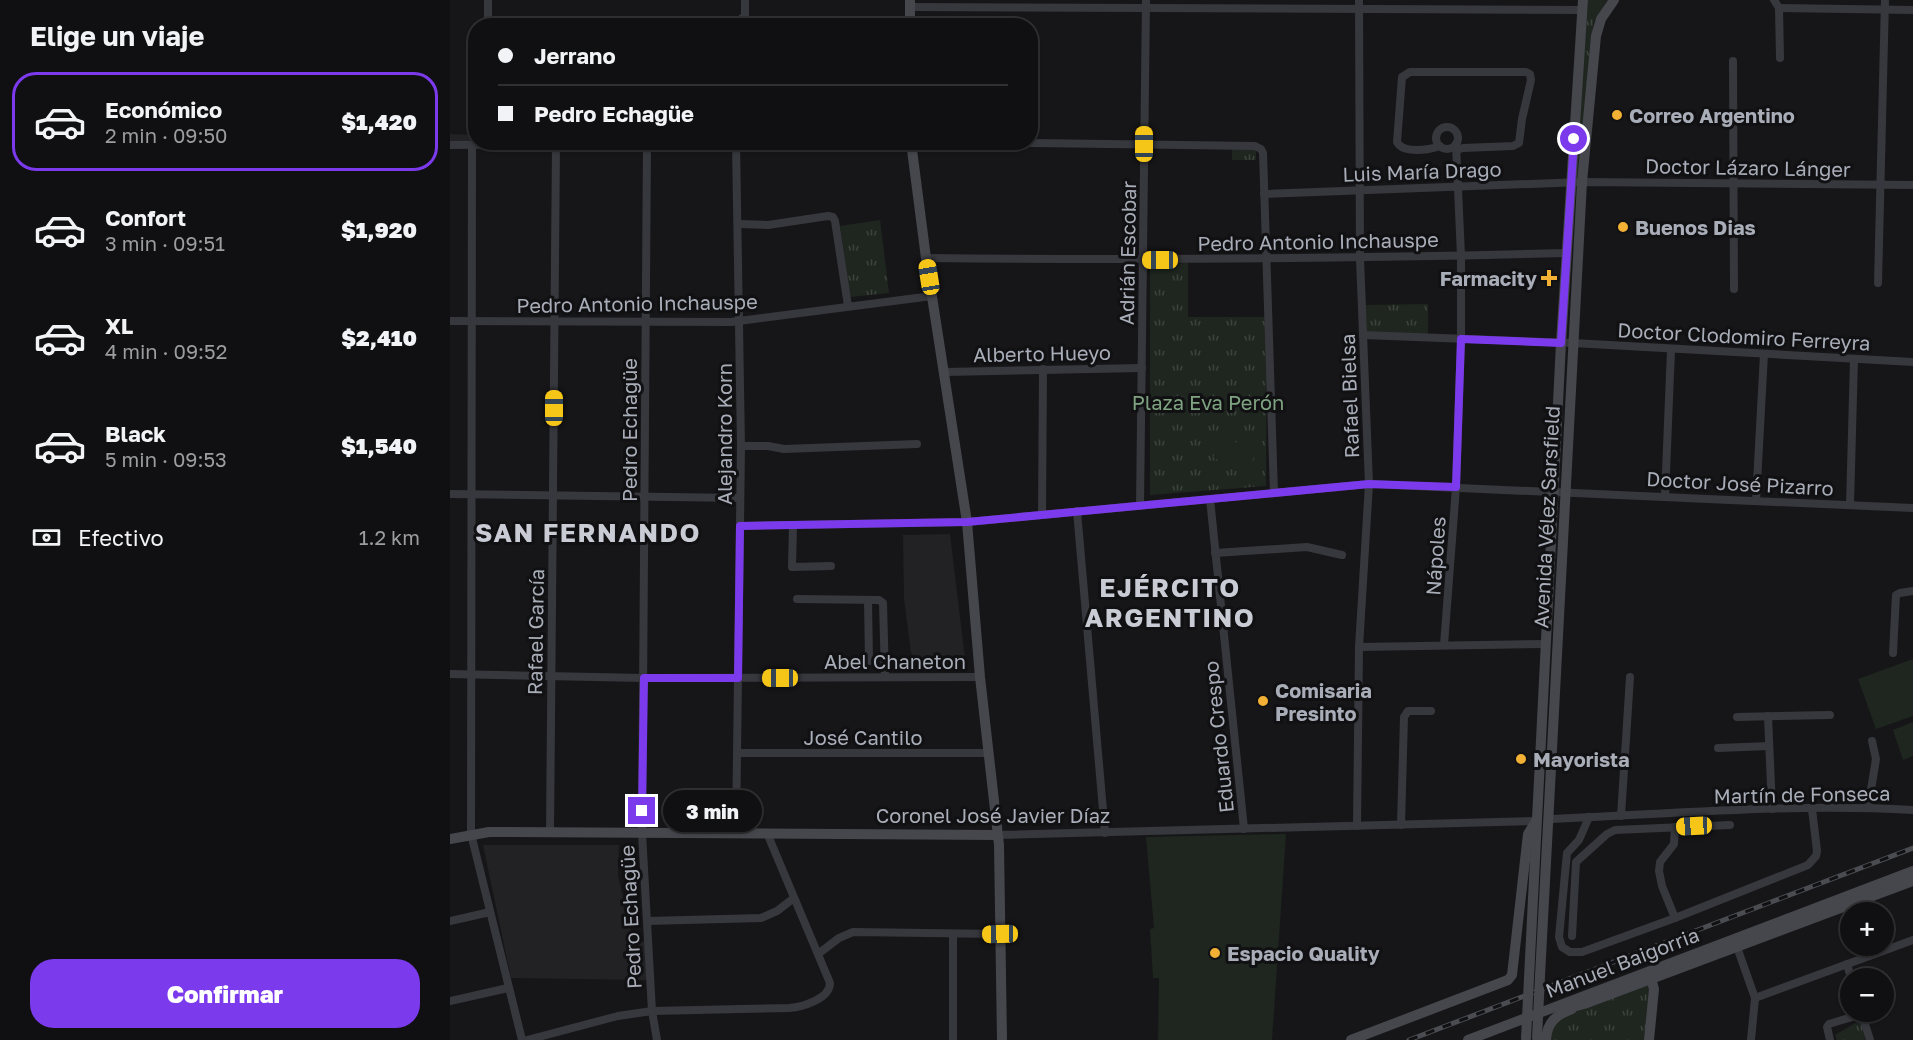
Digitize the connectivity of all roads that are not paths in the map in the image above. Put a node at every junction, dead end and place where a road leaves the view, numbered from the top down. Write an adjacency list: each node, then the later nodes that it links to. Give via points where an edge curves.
1 (488, 0): 18 (street)
2 (745, 0): 19 (street)
3 (1359, 0): 14 (street, Rafael Bielsa)
4 (1470, 0): 16 (street)
5 (1614, 0): 34 (main road, Avenida Vélez Sarsfield, via 1601,19 1596,36)
6 (1774, 0): 13 (street)
7 (1885, 0): 15 (street)
8 (910, 4): 9 (street)
9 (1034, 4): 10 (street)
10 (1146, 4): 11 (street); 23 (street, Adrián Escobar)
11 (1266, 4): 14 (street)
12 (1583, 5): 16 (street); 33 (main road, Avenida Vélez Sarsfield)
13 (1779, 8): 15 (street); 20 (street)
14 (1359, 9): 16 (street); 39 (street, Rafael Bielsa)
15 (1885, 9): 17 (street); 36 (street)
16 (1470, 10)
17 (1913, 10)
18 (488, 18)
19 (742, 18)
20 (1780, 58)
21 (1733, 61): 35 (street)
22 (1038, 143): 23 (street)
23 (1144, 144): 40 (street, via 1255,146 1263,153); 47 (street, Adrián Escobar)
24 (450, 145): 25 (street)
25 (468, 145)
26 (1440, 146): 27 (street); 27 (street, via 1437,134 1445,127 1455,130); 27 (street, via 1404,149 1397,142 1405,74 1530,74 1519,143)
27 (1456, 147): 38 (street, Nápoles)
28 (472, 150): 54 (street)
29 (556, 150): 55 (street, Rafael García)
30 (647, 150): 56 (street, Pedro Echagüe)
31 (736, 150): 41 (street, Alejandro Korn)
32 (912, 150): 44 (main road)
33 (1570, 182): 34 (street, Luis María Drago); 38 (street, Luis María Drago); 42 (main road, Avenida Vélez Sarsfield)
34 (1582, 182): 35 (street, Doctor Lázaro Lánger); 60 (main road, Avenida Vélez Sarsfield)
35 (1732, 183): 36 (street, Doctor Lázaro Lánger); 49 (street)
36 (1880, 185): 37 (street, Doctor Lázaro Lánger); 48 (street)
37 (1913, 185)
38 (1458, 187): 39 (street, Luis María Drago); 43 (street, Nápoles)
39 (1359, 190): 40 (street, Luis María Drago); 46 (street, Rafael Bielsa)
40 (1264, 194): 45 (street)
41 (738, 224): 51 (street, via 768,225 833,217); 53 (street, Alejandro Korn)
42 (1566, 253): 43 (street, Pedro Antonio Inchauspe); 59 (main road, Avenida Vélez Sarsfield)
43 (1461, 256): 46 (street, Pedro Antonio Inchauspe); 58 (street, Nápoles)
44 (926, 258): 47 (street, Pedro Antonio Inchauspe); 50 (main road)
45 (1266, 259): 46 (street, Pedro Antonio Inchauspe); 47 (street, Pedro Antonio Inchauspe); 73 (street)
46 (1360, 259): 57 (street, Rafael Bielsa)
47 (1143, 260): 65 (street, Adrián Escobar)
48 (1878, 283)
49 (1734, 289)
50 (932, 296): 51 (street, Pedro Antonio Inchauspe); 67 (main road)
51 (848, 306): 53 (street, Pedro Antonio Inchauspe)
52 (450, 321): 54 (street, Pedro Antonio Inchauspe)
53 (740, 321): 56 (street, Pedro Antonio Inchauspe); 69 (street, Alejandro Korn)
54 (472, 322): 55 (street, Pedro Antonio Inchauspe); 75 (street)
55 (555, 322): 56 (street, Pedro Antonio Inchauspe); 76 (street, Rafael García)
56 (646, 322): 77 (street, Pedro Echagüe)
57 (1364, 335): 58 (street); 70 (street, Rafael Bielsa)
58 (1461, 339): 59 (street); 71 (street, Nápoles)
59 (1561, 343): 60 (street); 72 (main road, Avenida Vélez Sarsfield)
60 (1573, 343): 61 (street, Doctor Clodomiro Ferreyra); 72 (main road, Avenida Vélez Sarsfield)
61 (1671, 350): 62 (street, Doctor Clodomiro Ferreyra); 78 (street)
62 (1764, 354): 63 (street, Doctor Clodomiro Ferreyra); 81 (street)
63 (1854, 359): 64 (street, Doctor Clodomiro Ferreyra); 82 (street)
64 (1913, 362)
65 (1142, 368): 66 (street, Alberto Hueyo); 83 (street, Adrián Escobar)
66 (1043, 369): 67 (street, Alberto Hueyo); 86 (street)
67 (944, 372): 87 (main road)
68 (917, 444): 69 (street)
69 (741, 446): 79 (street, Alejandro Korn)
70 (1369, 484): 71 (street, Doctor José Pizarro); 73 (street, Doctor José Pizarro); 98 (street, Rafael Bielsa)
71 (1456, 487): 72 (street, Doctor José Pizarro); 97 (street, Nápoles)
72 (1560, 492): 78 (street, Doctor José Pizarro); 96 (main road, Avenida Vélez Sarsfield); 124 (main road, Avenida Vélez Sarsfield)
73 (1274, 493): 80 (street, Doctor José Pizarro)
74 (450, 494): 75 (street)
75 (471, 494): 76 (street); 102 (street)
76 (553, 495): 77 (street); 103 (street, Rafael García)
77 (645, 496): 79 (street); 107 (street, Pedro Echagüe)
78 (1665, 496): 81 (street, Doctor José Pizarro)
79 (740, 498): 89 (street, Alejandro Korn)
80 (1210, 499): 83 (street, Doctor José Pizarro); 90 (street, Eduardo Crespo)
81 (1756, 501): 82 (street, Doctor José Pizarro)
82 (1850, 505): 84 (street, Doctor José Pizarro)
83 (1140, 506): 85 (street, Doctor José Pizarro)
84 (1913, 508)
85 (1077, 511): 86 (street, Doctor José Pizarro); 135 (street)
86 (1042, 515): 87 (street, Doctor José Pizarro)
87 (967, 522): 88 (street, Doctor José Pizarro); 105 (main road)
88 (793, 525): 89 (street, Doctor José Pizarro); 92 (street, via 792,567)
89 (740, 526): 108 (street, Alejandro Korn)
90 (1215, 553): 91 (street, via 1307,547); 130 (street, Eduardo Crespo)
91 (1342, 555)
92 (831, 567)
93 (1913, 591): 99 (street, via 1900,592 1895,598)
94 (797, 599): 95 (street)
95 (867, 600): 100 (street); 104 (street, via 882,603)
96 (1546, 644): 97 (street); 125 (main road, Avenida Vélez Sarsfield)
97 (1444, 645): 98 (street)
98 (1359, 647): 128 (street, Rafael Bielsa)
99 (1893, 652)
100 (870, 661)
101 (450, 674): 102 (street, Abel Chaneton)
102 (471, 675): 103 (street, Abel Chaneton); 136 (street)
103 (551, 677): 107 (street, Abel Chaneton); 131 (street, Rafael García)
104 (885, 677): 105 (street, Abel Chaneton); 108 (street, Abel Chaneton)
105 (980, 677): 117 (main road)
106 (1630, 677): 122 (street)
107 (644, 678): 108 (street, Abel Chaneton); 132 (street, Pedro Echagüe)
108 (738, 678): 116 (street, Alejandro Korn)
109 (1431, 711): 126 (street, via 1408,711 1404,717)
110 (1830, 715): 111 (street)
111 (1768, 716): 112 (street); 114 (street)
112 (1737, 717)
113 (1872, 741): 119 (street, via 1876,759)
114 (1769, 746): 115 (street); 120 (street)
115 (1718, 747)
116 (737, 753): 117 (street, José Cantilo); 133 (street, Alejandro Korn)
117 (988, 753): 137 (main road)
118 (1812, 808): 119 (street, Martín de Fonseca); 120 (street, Martín de Fonseca); 143 (street, via 1817,851 1808,865)
119 (1868, 808): 121 (street, Martín de Fonseca)
120 (1772, 809): 122 (street, Martín de Fonseca)
121 (1913, 810)
122 (1620, 816): 123 (street, Martín de Fonseca)
123 (1589, 818): 124 (street, Martín de Fonseca); 143 (street, via 1579,840 1567,853 1559,937 1562,947 1582,952)
124 (1548, 819): 155 (main road, Avenida Vélez Sarsfield)
125 (1537, 821): 126 (street, Coronel José Javier Díaz); 155 (main road, Avenida Vélez Sarsfield); 170 (main road, via 1528,834 1514,971 1508,980)
126 (1401, 825): 128 (street, Coronel José Javier Díaz)
127 (1730, 825): 129 (street)
128 (1357, 826): 130 (street, Coronel José Javier Díaz)
129 (1675, 827): 143 (street, via 1674,844 1659,867); 148 (street, via 1610,832 1580,857 1575,867)
130 (1244, 829): 135 (street, Coronel José Javier Díaz)
131 (550, 832): 132 (main road, Coronel José Javier Díaz); 136 (main road, Coronel José Javier Díaz)
132 (642, 833): 133 (main road, Coronel José Javier Díaz); 145 (street, Pedro Echagüe)
133 (736, 833): 134 (main road, Coronel José Javier Díaz)
134 (767, 833): 137 (main road, Coronel José Javier Díaz); 141 (street)
135 (1105, 833): 137 (street, Coronel José Javier Díaz)
136 (471, 834): 138 (main road, Coronel José Javier Díaz); 142 (street)
137 (997, 835): 147 (main road)
138 (450, 839)
139 (1913, 872): 154 (main road, Manuel Baigorria)
140 (1913, 881): 150 (main road, Manuel Baigorria)
141 (794, 898): 145 (street, via 761,918); 151 (street)
142 (490, 912): 144 (street); 156 (street)
143 (1675, 918)
144 (450, 921)
145 (647, 921): 160 (street, Pedro Echagüe)
146 (953, 934): 147 (street); 151 (street, via 853,932); 168 (street)
147 (1000, 934): 169 (main road)
148 (1572, 936)
149 (1913, 940): 152 (street)
150 (1737, 946): 154 (main road, Manuel Baigorria); 157 (street)
151 (818, 954): 160 (street, via 831,987 826,994 797,1008)
152 (1846, 964): 153 (street); 157 (street)
153 (1847, 968)
154 (1650, 974): 159 (main road, Manuel Baigorria); 161 (main road, Manuel Baigorria); 172 (main road, via 1654,989)
155 (1535, 977): 164 (main road, Avenida Vélez Sarsfield, bridge)
156 (508, 988): 158 (street); 165 (street)
157 (1755, 998): 173 (street)
158 (450, 1001)
159 (1584, 1004): 161 (main road, Manuel Baigorria); 164 (main road, via 1562,1012)
160 (652, 1011): 166 (street); 167 (street, Pedro Echagüe)
161 (1544, 1011): 171 (main road)
162 (1840, 1020): 174 (street, via 1827,1027)
163 (1865, 1022): 175 (street)
164 (1534, 1039)
165 (522, 1040)
166 (527, 1040)
167 (657, 1040)
168 (953, 1040)
169 (1002, 1040)
170 (1351, 1040)
171 (1468, 1040)
172 (1649, 1040)
173 (1751, 1040)
174 (1830, 1040)
175 (1870, 1040)

